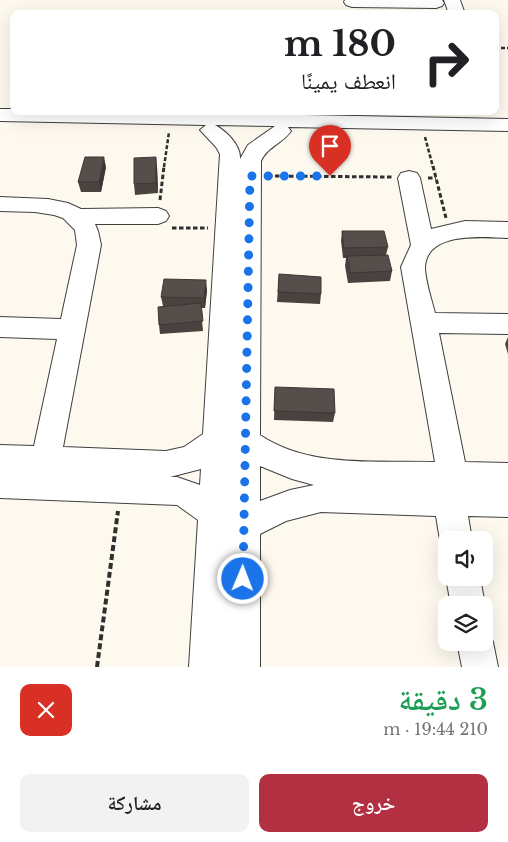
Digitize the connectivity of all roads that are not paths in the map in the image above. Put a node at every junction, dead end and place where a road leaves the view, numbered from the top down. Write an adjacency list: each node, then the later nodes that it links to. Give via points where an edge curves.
1 (352, 2): 2 (street)
2 (440, 4)
3 (0, 115): 4 (street)
4 (455, 118): 5 (street)
5 (508, 125)
6 (0, 126): 7 (street)
7 (210, 130): 8 (street); 10 (street)
8 (281, 131): 9 (street); 10 (street, via 255,150)
9 (508, 136)
10 (243, 170): 21 (street); 21 (street, via 227,228)
11 (409, 178): 16 (lane)
12 (0, 204): 14 (street, via 40,205 60,209)
13 (158, 216): 14 (street)
14 (76, 217): 20 (street, via 86,230 89,245)
15 (508, 230): 16 (street, via 449,231)
16 (424, 245): 17 (street, via 416,255 413,268)
17 (424, 322): 18 (street); 27 (street)
18 (508, 324)
19 (0, 327): 20 (street)
20 (72, 328): 23 (street)
21 (232, 441): 24 (street, via 191,459); 27 (street, via 281,463 310,471); 29 (street); 30 (street)
22 (0, 458): 23 (street)
23 (46, 460): 24 (street)
24 (164, 477): 26 (street, via 122,488); 29 (street, via 177,491 203,503)
25 (508, 477): 27 (street)
26 (0, 484)
27 (451, 489): 28 (street); 30 (street, via 301,501 280,506); 31 (street)
28 (508, 503)
29 (214, 514): 33 (street)
30 (244, 527): 34 (street)
31 (455, 531)
32 (477, 651): 35 (street)
33 (207, 667)
34 (242, 667)
35 (480, 667)

